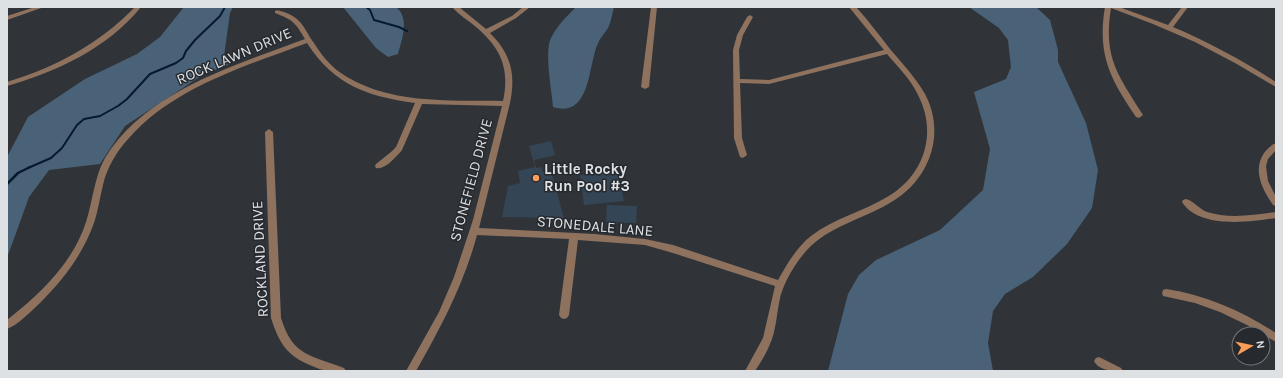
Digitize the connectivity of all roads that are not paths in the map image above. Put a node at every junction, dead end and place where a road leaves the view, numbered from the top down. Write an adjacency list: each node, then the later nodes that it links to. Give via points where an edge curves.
1 (41, 7): 11 (street)
2 (138, 7): 18 (street, via 122,24 90,46 49,68)
3 (455, 7): 14 (street, STONEFIELD DRIVE)
4 (527, 7): 14 (street)
5 (654, 7): 20 (street)
6 (852, 7): 16 (street)
7 (1108, 7): 23 (street, via 1104,31 1108,57 1117,79)
8 (1114, 7): 13 (street)
9 (1185, 7): 13 (street)
10 (277, 12): 15 (street, via 295,20)
11 (7, 18)
12 (750, 18): 17 (street, via 737,43)
13 (1170, 27): 19 (street, via 1232,58)
14 (486, 32): 22 (street, STONEFIELD DRIVE, via 499,47 507,64 510,83)
15 (309, 40): 21 (street, via 335,72 355,84 385,95); 36 (street, ROCK LAWN DRIVE, via 191,88 156,109 137,125 114,151 103,170 93,213 73,257 41,296)
16 (889, 51): 17 (street, via 769,82); 33 (street, via 922,95 930,117 932,142 925,164 911,183 891,198 848,217 815,238 795,259)
17 (737, 82): 26 (street, via 738,138)
18 (7, 84)
19 (1276, 85)
20 (645, 87)
21 (420, 101): 22 (street); 27 (street, via 399,148)
22 (506, 104): 31 (street, STONEFIELD DRIVE)
23 (1139, 115)
24 (269, 132): 39 (street, ROCKLAND DRIVE, via 276,318 279,331 286,344 296,353 307,360)
25 (1276, 146): 29 (street, via 1266,154 1262,169 1266,188)
26 (743, 155)
27 (380, 166)
28 (1186, 202): 30 (street, via 1202,213 1221,218 1252,219)
29 (1276, 204)
30 (1276, 215)
31 (473, 231): 32 (street, STONEDALE LANE); 40 (street, STONEFIELD DRIVE, via 451,296)
32 (574, 237): 33 (street, STONEDALE LANE, via 631,240 659,245); 35 (street)
33 (780, 284): 41 (street, via 769,336)
34 (1166, 293): 37 (street, via 1194,297 1221,307)
35 (564, 315)
36 (7, 326)
37 (1276, 338)
38 (1099, 361): 42 (street)
39 (341, 371)
40 (411, 371)
41 (750, 371)
42 (1118, 371)

